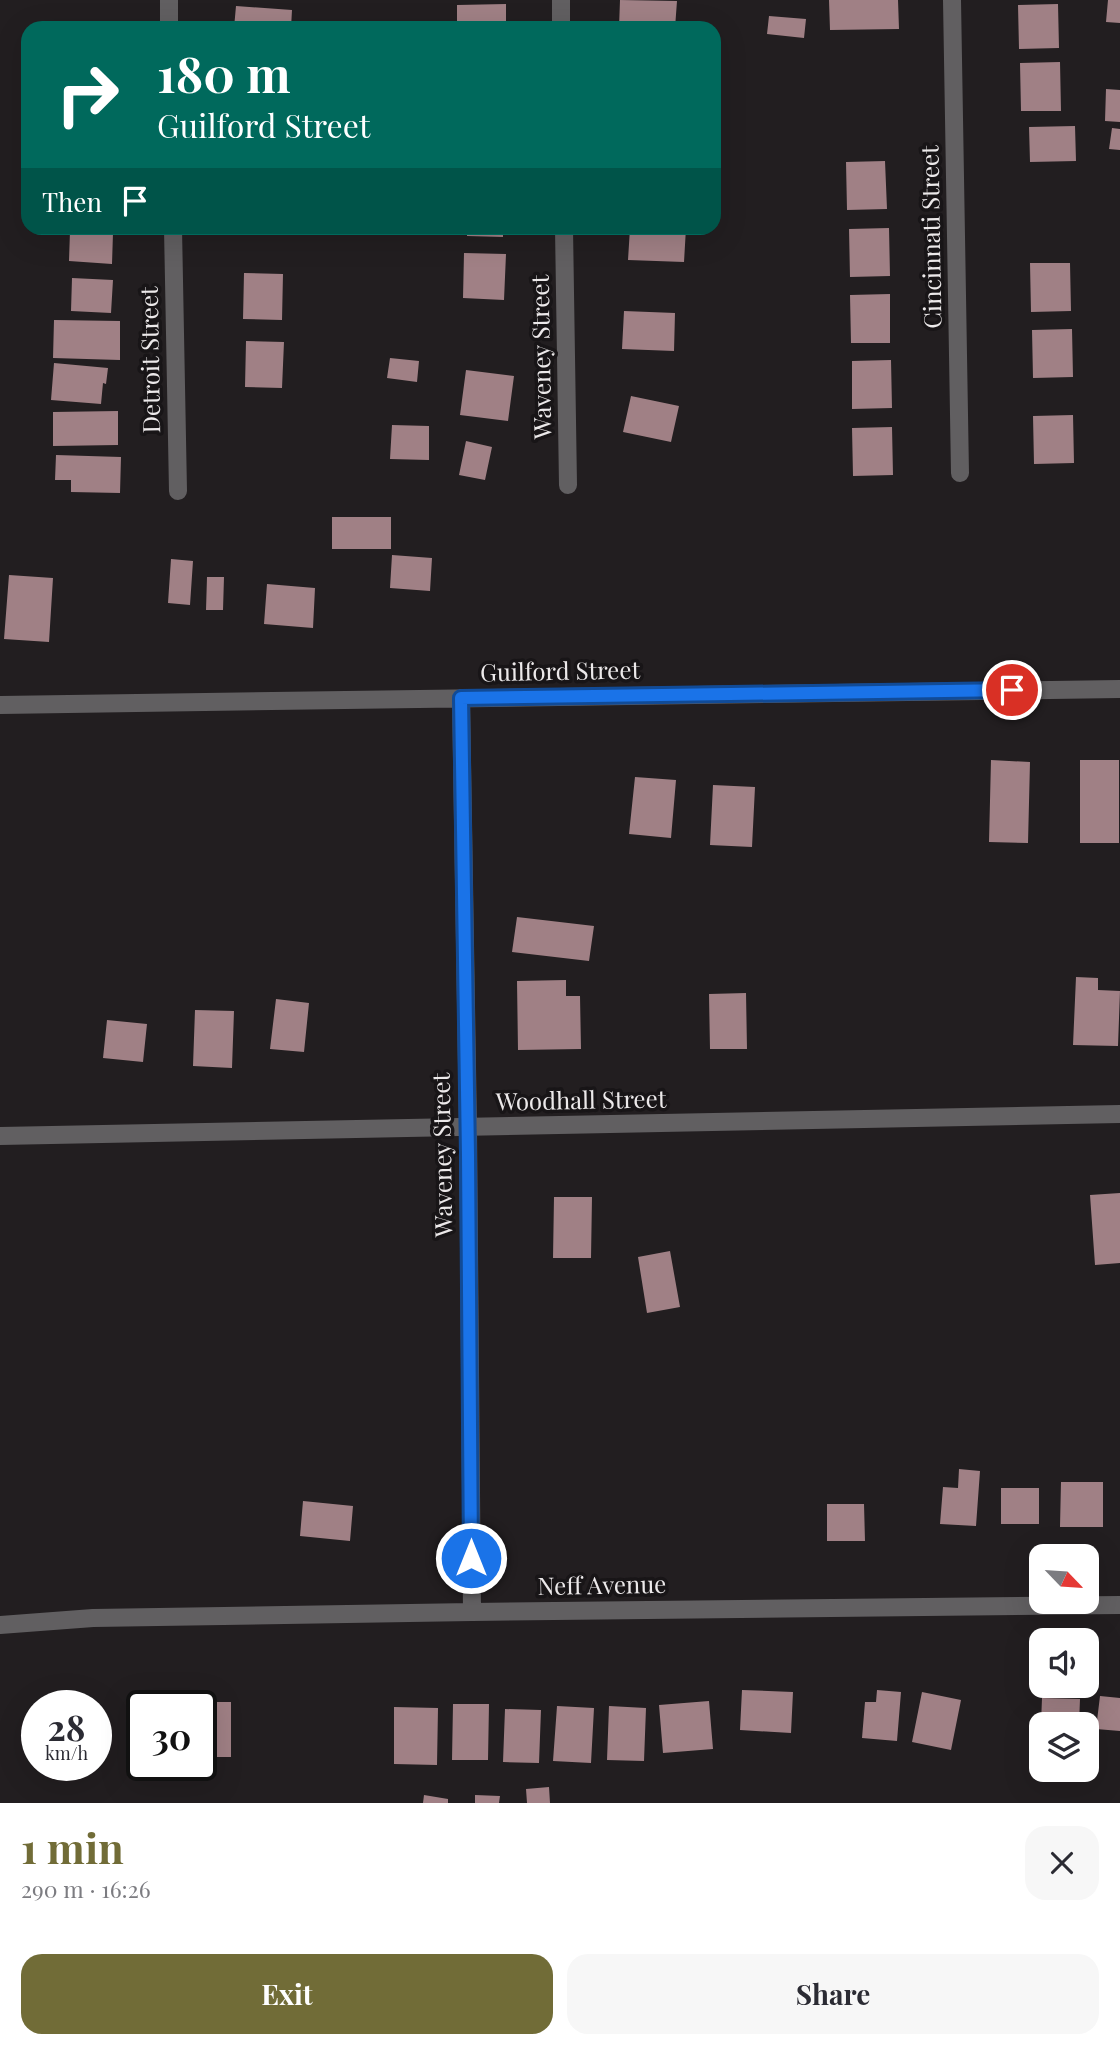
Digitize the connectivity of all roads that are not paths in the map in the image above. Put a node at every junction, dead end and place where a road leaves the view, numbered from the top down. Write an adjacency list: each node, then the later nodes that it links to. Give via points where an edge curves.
1 (169, 0): 4 (street)
2 (561, 0): 5 (street)
3 (952, 0): 8 (street, Cincinnati Street)
4 (169, 21)
5 (561, 21)
6 (173, 235): 10 (street, Detroit Street)
7 (564, 235): 9 (street, Waveney Street)
8 (960, 473)
9 (568, 485)
10 (178, 491)
11 (1120, 689): 12 (street, Guilford Street)
12 (461, 698): 13 (street, Guilford Street); 15 (street, Waveney Street)
13 (0, 705)
14 (1120, 1114): 15 (street, Woodhall Street)
15 (468, 1128): 16 (street, Woodhall Street); 18 (street, Waveney Street)
16 (0, 1136)
17 (1120, 1605): 18 (street, Neff Avenue)
18 (472, 1612): 19 (street, Neff Avenue, via 93,1618)
19 (0, 1625)

